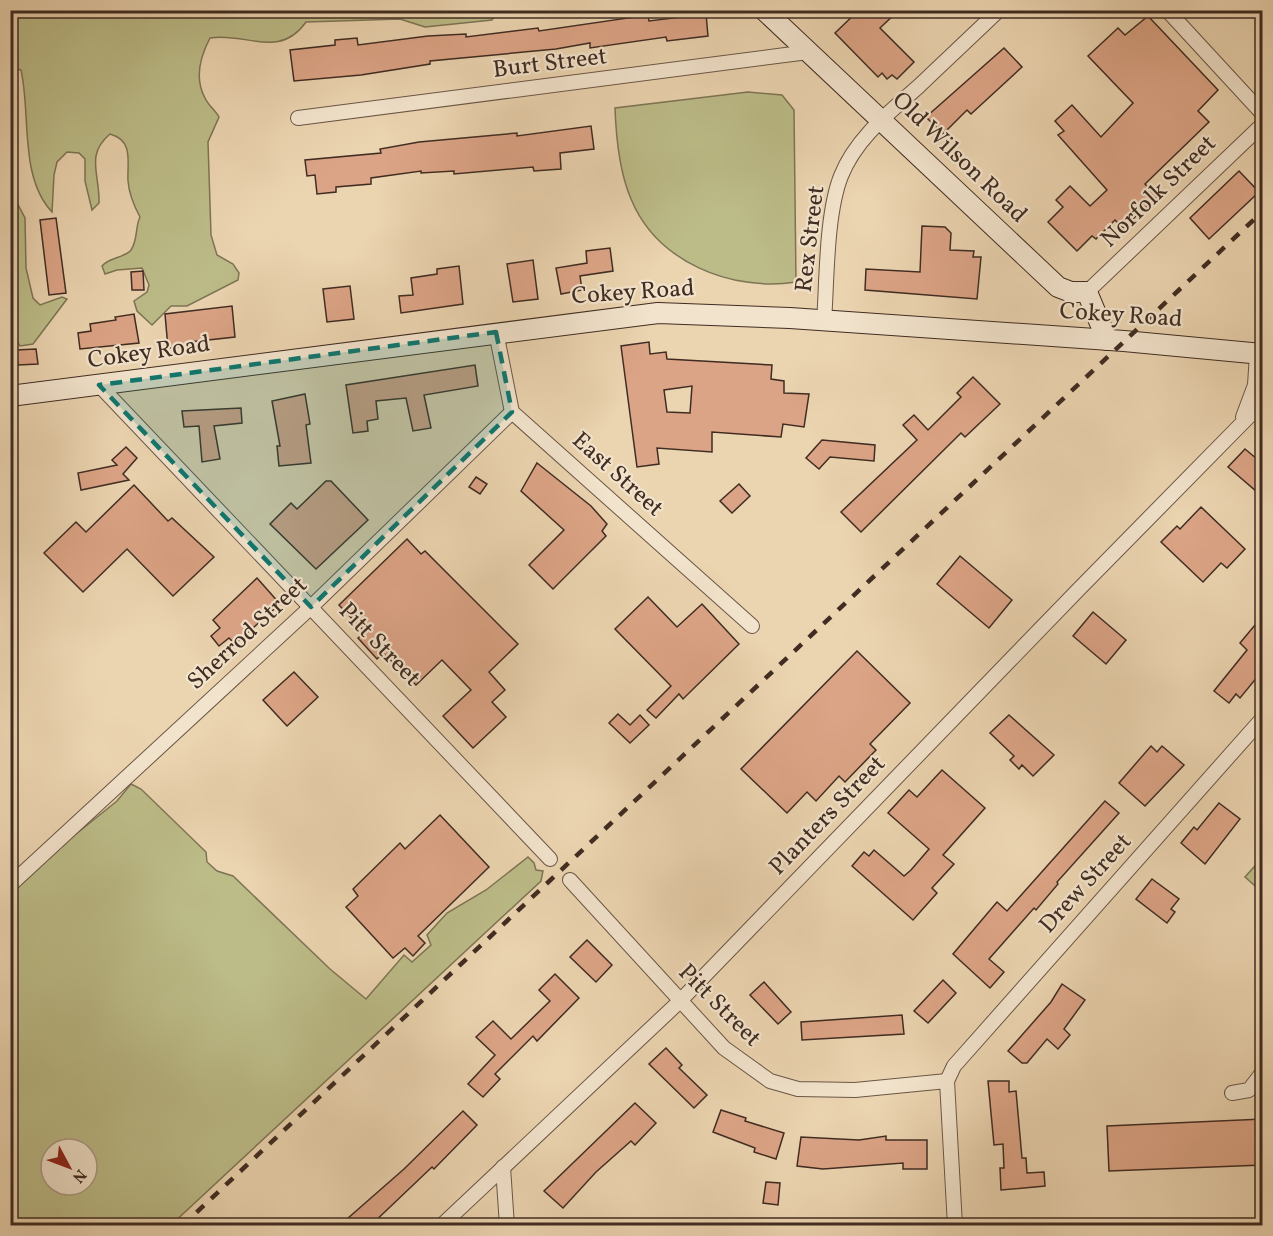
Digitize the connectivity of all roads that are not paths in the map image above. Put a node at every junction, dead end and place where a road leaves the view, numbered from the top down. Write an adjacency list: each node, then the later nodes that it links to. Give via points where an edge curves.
1 (764, 10): 4 (street, Old Wilson Road)
2 (999, 10): 7 (street, Rex Street)
3 (1167, 10): 5 (street)
4 (808, 52): 6 (street, Burt Street); 7 (street, Old Wilson Road)
5 (1263, 114)
6 (298, 118)
7 (882, 119): 9 (street, Old Wilson Road, via 1058,287); 10 (street, Rex Street, via 861,142 841,176 833,215)
8 (1263, 125): 9 (street, Norfolk Street)
9 (1087, 292): 12 (street)
10 (824, 321): 11 (street, Cokey Road, via 658,313); 12 (street, Cokey Road)
11 (495, 332): 14 (street, Cokey Road); 17 (street)
12 (1107, 340): 13 (street, Cokey Road)
13 (1260, 354): 18 (street, Planters Street, via 1252,398)
14 (99, 385): 15 (street, Cokey Road); 19 (street, Pitt Street)
15 (10, 396)
16 (1263, 403): 18 (street, Planters Street)
17 (512, 412): 19 (street, Sherrod Street); 20 (street, East Street)
18 (1238, 427): 25 (street, Planters Street)
19 (311, 607): 22 (street, Pitt Street); 24 (street, Sherrod Street)
20 (752, 626)
21 (1260, 727): 27 (street, Drew Street, via 954,1066)
22 (550, 859)
23 (570, 880): 25 (street, Pitt Street)
24 (10, 885)
25 (680, 1002): 27 (street, Pitt Street, via 724,1048 770,1081 798,1089 855,1090); 29 (street, Planters Street)
26 (1263, 1073): 28 (street, via 1249,1090)
27 (946, 1081): 32 (street)
28 (1232, 1094)
29 (503, 1167): 30 (street, Planters Street); 31 (street)
30 (441, 1226)
31 (507, 1226)
32 (955, 1226)

